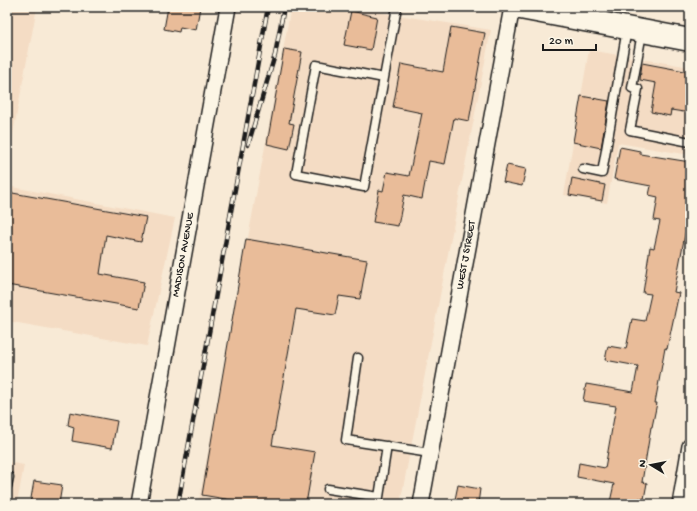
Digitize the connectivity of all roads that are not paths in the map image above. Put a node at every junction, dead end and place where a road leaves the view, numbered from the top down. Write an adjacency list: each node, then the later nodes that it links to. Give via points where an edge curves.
1 (228, 7): 16 (street, MADISON AVENUE)
2 (397, 7): 6 (lane)
3 (513, 7): 4 (street); 12 (street, WEST J STREET)
4 (635, 30): 5 (street); 7 (lane, via 632,88 638,90 630,130); 8 (lane, via 602,173)
5 (690, 40)
6 (384, 78): 6 (lane, via 364,187 296,174 316,65)
7 (690, 142)
8 (583, 169)
9 (358, 358): 10 (lane, via 346,440)
10 (387, 446): 12 (lane); 15 (lane, via 379,497)
11 (690, 446): 18 (street)
12 (430, 453): 17 (street, WEST J STREET)
13 (7, 477): 14 (lane)
14 (7, 486)
15 (328, 489)
16 (139, 504)
17 (421, 504)
18 (680, 504)

